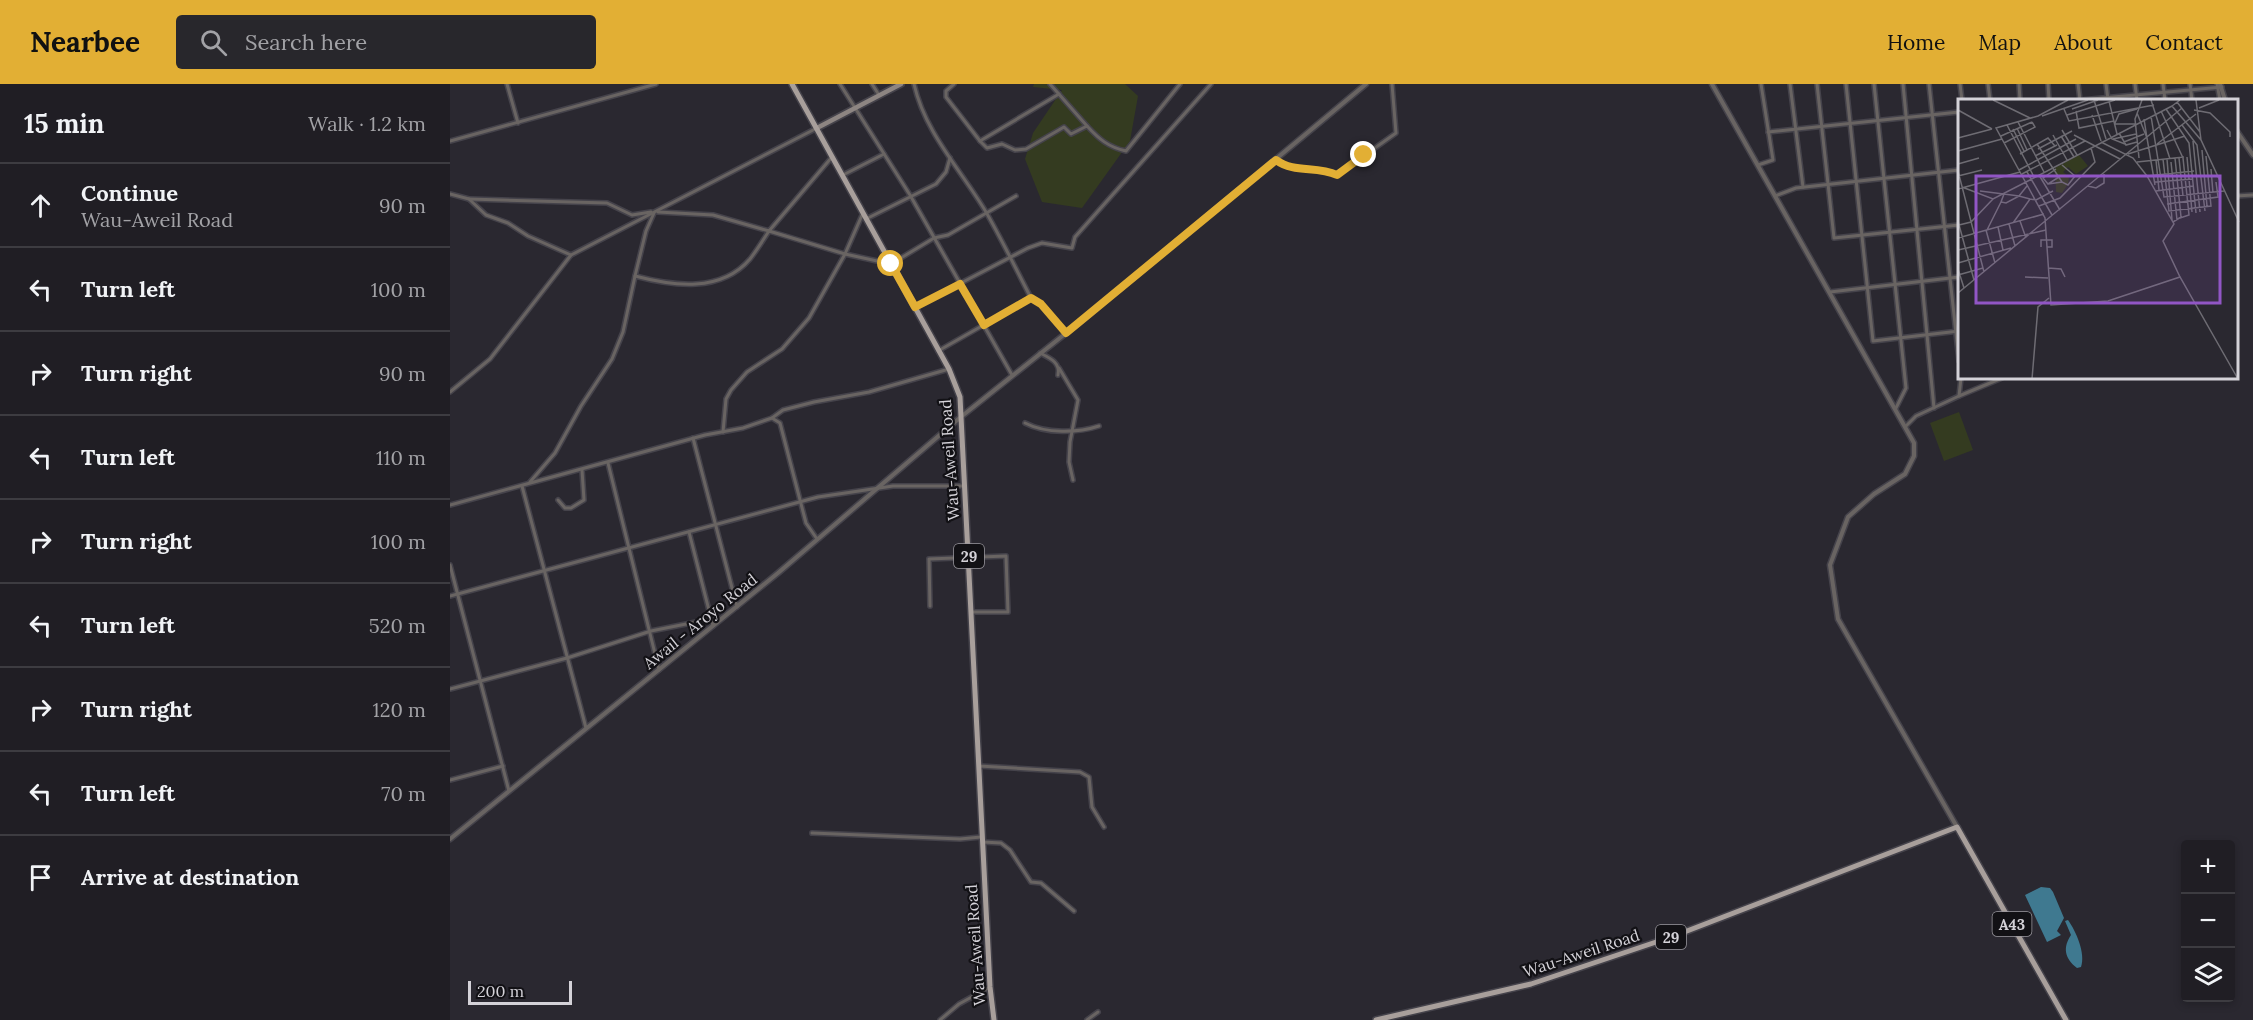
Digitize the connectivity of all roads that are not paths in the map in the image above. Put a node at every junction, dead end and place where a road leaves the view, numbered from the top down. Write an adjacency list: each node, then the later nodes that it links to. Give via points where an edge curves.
1 (507, 84): 52 (street)
2 (656, 84): 52 (street)
3 (792, 84): 56 (main road, Wau-Aweil Road / 29)
4 (840, 84): 46 (street)
5 (872, 84): 35 (street)
6 (901, 84): 35 (main road)
7 (915, 84): 66 (street, via 919,103)
8 (954, 84): 60 (street, via 946,91 946,97)
9 (1050, 84): 34 (street)
10 (1180, 84): 54 (street, via 1126,151 1098,139)
11 (1210, 84): 97 (street, via 1120,183 1075,237 1071,248 1042,243)
12 (1366, 84): 67 (street, Awail - Aroyo Road)
13 (1392, 84): 67 (street, via 1396,133 1337,175 1312,168 1297,170)
14 (1712, 84): 68 (street)
15 (1761, 84): 57 (street)
16 (1790, 84): 55 (street)
17 (1817, 84): 53 (street)
18 (1846, 84): 51 (street)
19 (1874, 84): 50 (street)
20 (1903, 84): 49 (street)
21 (1929, 84): 48 (street)
22 (1960, 84): 37 (street)
23 (1988, 84): 38 (street)
24 (2019, 84): 39 (street)
25 (2048, 84): 40 (street)
26 (2078, 84): 41 (street)
27 (2106, 84): 42 (street)
28 (2135, 84): 36 (street)
29 (2163, 84): 33 (street)
30 (2190, 84): 32 (street)
31 (2219, 86): 32 (street)
32 (2191, 90): 33 (street); 45 (street)
33 (2164, 93): 36 (street); 44 (street)
34 (1059, 94): 54 (street); 60 (street)
35 (879, 95): 46 (main road)
36 (2136, 95): 42 (street); 43 (street)
37 (1962, 99)
38 (1990, 99)
39 (2020, 99)
40 (2049, 99)
41 (2081, 99)
42 (2108, 99)
43 (2137, 99)
44 (2165, 99)
45 (2192, 99)
46 (855, 107): 56 (main road); 63 (street)
47 (1958, 112): 48 (street)
48 (1934, 114): 49 (street); 70 (street)
49 (1906, 117): 50 (street); 71 (street)
50 (1878, 120): 51 (street); 73 (street)
51 (1850, 122): 53 (street); 74 (street)
52 (518, 123): 59 (street)
53 (1822, 125): 55 (street); 75 (street)
54 (1087, 126): 60 (street, via 1071,135 1064,127 1026,149 1015,150 1002,144 987,148)
55 (1795, 128): 57 (street); 76 (street)
56 (817, 129): 65 (main road, Wau-Aweil Road / 29); 84 (street)
57 (1768, 132): 68 (street, via 1773,160)
58 (2238, 134): 62 (street)
59 (450, 141)
60 (980, 141)
61 (2238, 141): 62 (street)
62 (2242, 141): 64 (street)
63 (884, 154): 72 (street); 78 (street)
64 (2253, 155)
65 (832, 157): 72 (main road, Wau-Aweil Road / 29); 91 (street)
66 (950, 158): 78 (street, via 946,172 936,184); 85 (street)
67 (1276, 160): 111 (street, Awail - Aroyo Road)
68 (1758, 165): 81 (street)
69 (1958, 170): 70 (street)
70 (1941, 172): 71 (street); 89 (street)
71 (1914, 175): 73 (street); 90 (street)
72 (842, 176): 86 (main road, Wau-Aweil Road / 29)
73 (1884, 178): 74 (street); 92 (street)
74 (1856, 181): 75 (street); 93 (street)
75 (1829, 184): 76 (street); 93 (street, via 1834,238)
76 (1803, 187): 81 (street)
77 (450, 194): 83 (street)
78 (910, 195): 87 (street); 94 (street)
79 (2253, 195): 82 (street)
80 (1016, 196): 85 (street)
81 (1775, 196): 106 (street)
82 (2238, 196)
83 (469, 198): 84 (street, via 607,203 632,215); 96 (street, via 486,215)
84 (655, 212): 91 (street, via 713,215); 96 (street); 99 (street, via 645,231)
85 (986, 212): 94 (street, via 948,235); 97 (street)
86 (863, 213): 87 (main road, Wau-Aweil Road / 29); 95 (street)
87 (866, 219): 98 (main road, Wau-Aweil Road / 29)
88 (1958, 225): 89 (street)
89 (1946, 226): 90 (street); 101 (street)
90 (1918, 229): 92 (street); 102 (street)
91 (769, 231): 95 (street); 99 (street, via 749,260 717,282 667,285)
92 (1891, 232): 93 (street); 104 (street)
93 (1862, 235): 105 (street)
94 (934, 238): 98 (street); 103 (street)
95 (845, 254): 98 (street); 134 (street, via 809,318 782,349 747,372 730,390)
96 (571, 255): 124 (street, via 490,359)
97 (1009, 256): 103 (street); 107 (street)
98 (891, 264): 108 (main road, Wau-Aweil Road / 29)
99 (635, 276): 139 (street, via 623,332 612,359 555,453)
100 (1958, 277): 101 (street)
101 (1950, 278): 102 (street); 110 (street)
102 (1923, 282): 104 (street); 112 (street)
103 (960, 284): 108 (street); 109 (street)
104 (1895, 285): 105 (street); 113 (street)
105 (1866, 288): 106 (street); 113 (street, via 1873,341)
106 (1830, 292): 126 (street)
107 (1031, 298): 109 (street); 111 (street)
108 (915, 307): 114 (main road, Wau-Aweil Road / 29)
109 (984, 325): 114 (street); 118 (street)
110 (1958, 332): 112 (street)
111 (1066, 333): 115 (street, Awail - Aroyo Road)
112 (1928, 336): 113 (street); 127 (street)
113 (1900, 339): 126 (street, via 1906,388)
114 (938, 351): 117 (main road, Wau-Aweil Road / 29)
115 (1040, 353): 116 (street); 118 (street, Awail - Aroyo Road)
116 (1059, 368): 119 (street); 133 (street, via 1078,400)
117 (949, 369): 128 (main road, Wau-Aweil Road / 29); 129 (street, via 797,406)
118 (1012, 375): 128 (street, Awail - Aroyo Road)
119 (1058, 375)
120 (1961, 380): 125 (street)
121 (1986, 380): 123 (street)
122 (1997, 380): 123 (street)
123 (1986, 384): 125 (street)
124 (450, 392)
125 (1959, 396): 127 (street)
126 (1896, 408): 132 (street)
127 (1934, 408): 132 (street, via 1916,416)
128 (962, 416): 141 (main road, Wau-Aweil Road / 29); 142 (street, Awail - Aroyo Road)
129 (772, 418): 134 (street); 144 (street, via 780,423)
130 (1025, 423): 133 (street, via 1036,428)
131 (1099, 426): 133 (street, via 1087,431)
132 (1906, 426): 171 (street, via 1915,448 1911,466 1848,517 1830,565 1838,619)
133 (1073, 430): 138 (street, via 1069,462)
134 (723, 432): 135 (street)
135 (693, 438): 136 (street); 146 (street)
136 (608, 464): 137 (street); 149 (street)
137 (582, 471): 139 (street); 143 (street, via 584,500 571,508)
138 (1073, 480)
139 (528, 484): 140 (street)
140 (522, 486): 145 (street); 152 (street)
141 (965, 486): 142 (street); 150 (main road, Wau-Aweil Road / 29)
142 (880, 487): 144 (street); 148 (street, Awail - Aroyo Road)
143 (558, 500)
144 (801, 501): 146 (street); 148 (street, via 806,523)
145 (450, 505)
146 (715, 525): 147 (street); 156 (street)
147 (689, 532): 149 (street); 158 (street)
148 (817, 539): 156 (street, Awail - Aroyo Road)
149 (629, 547): 152 (street); 160 (street)
150 (969, 557): 155 (street, via 929,559); 157 (main road, Wau-Aweil Road / 29); 157 (street, via 1006,556 1008,612)
151 (450, 565): 153 (street)
152 (543, 570): 153 (street); 161 (street)
153 (458, 594): 154 (street); 163 (street)
154 (450, 596)
155 (930, 606)
156 (737, 607): 159 (street, Awail - Aroyo Road)
157 (971, 612): 167 (main road, Wau-Aweil Road / 29)
158 (711, 619): 159 (street); 160 (street)
159 (713, 626): 162 (street, Awail - Aroyo Road)
160 (651, 631): 161 (street); 162 (street)
161 (567, 658): 163 (street); 165 (street)
162 (659, 670): 165 (street, Awail - Aroyo Road)
163 (478, 681): 164 (street); 166 (street)
164 (450, 689)
165 (586, 728): 169 (street, Awail - Aroyo Road)
166 (503, 766): 168 (street); 169 (street)
167 (978, 766): 170 (street, via 1080,772 1089,777 1092,807); 174 (main road, Wau-Aweil Road / 29)
168 (450, 780)
169 (509, 791): 173 (street, Awail - Aroyo Road)
170 (1104, 827)
171 (1957, 827): 181 (main road, Wau-Aweil Road / 29, via 1674,936 1531,984); 182 (main road, A43)
172 (812, 833): 174 (street)
173 (450, 839)
174 (982, 839): 175 (street, via 1002,843 1031,882 1041,883); 176 (main road, Wau-Aweil Road / 29)
175 (1074, 911)
176 (990, 987): 178 (street); 179 (main road, Wau-Aweil Road / 29)
177 (1098, 1012): 180 (street)
178 (940, 1020)
179 (994, 1020)
180 (1087, 1020)
181 (1376, 1020)
182 (2066, 1020)

